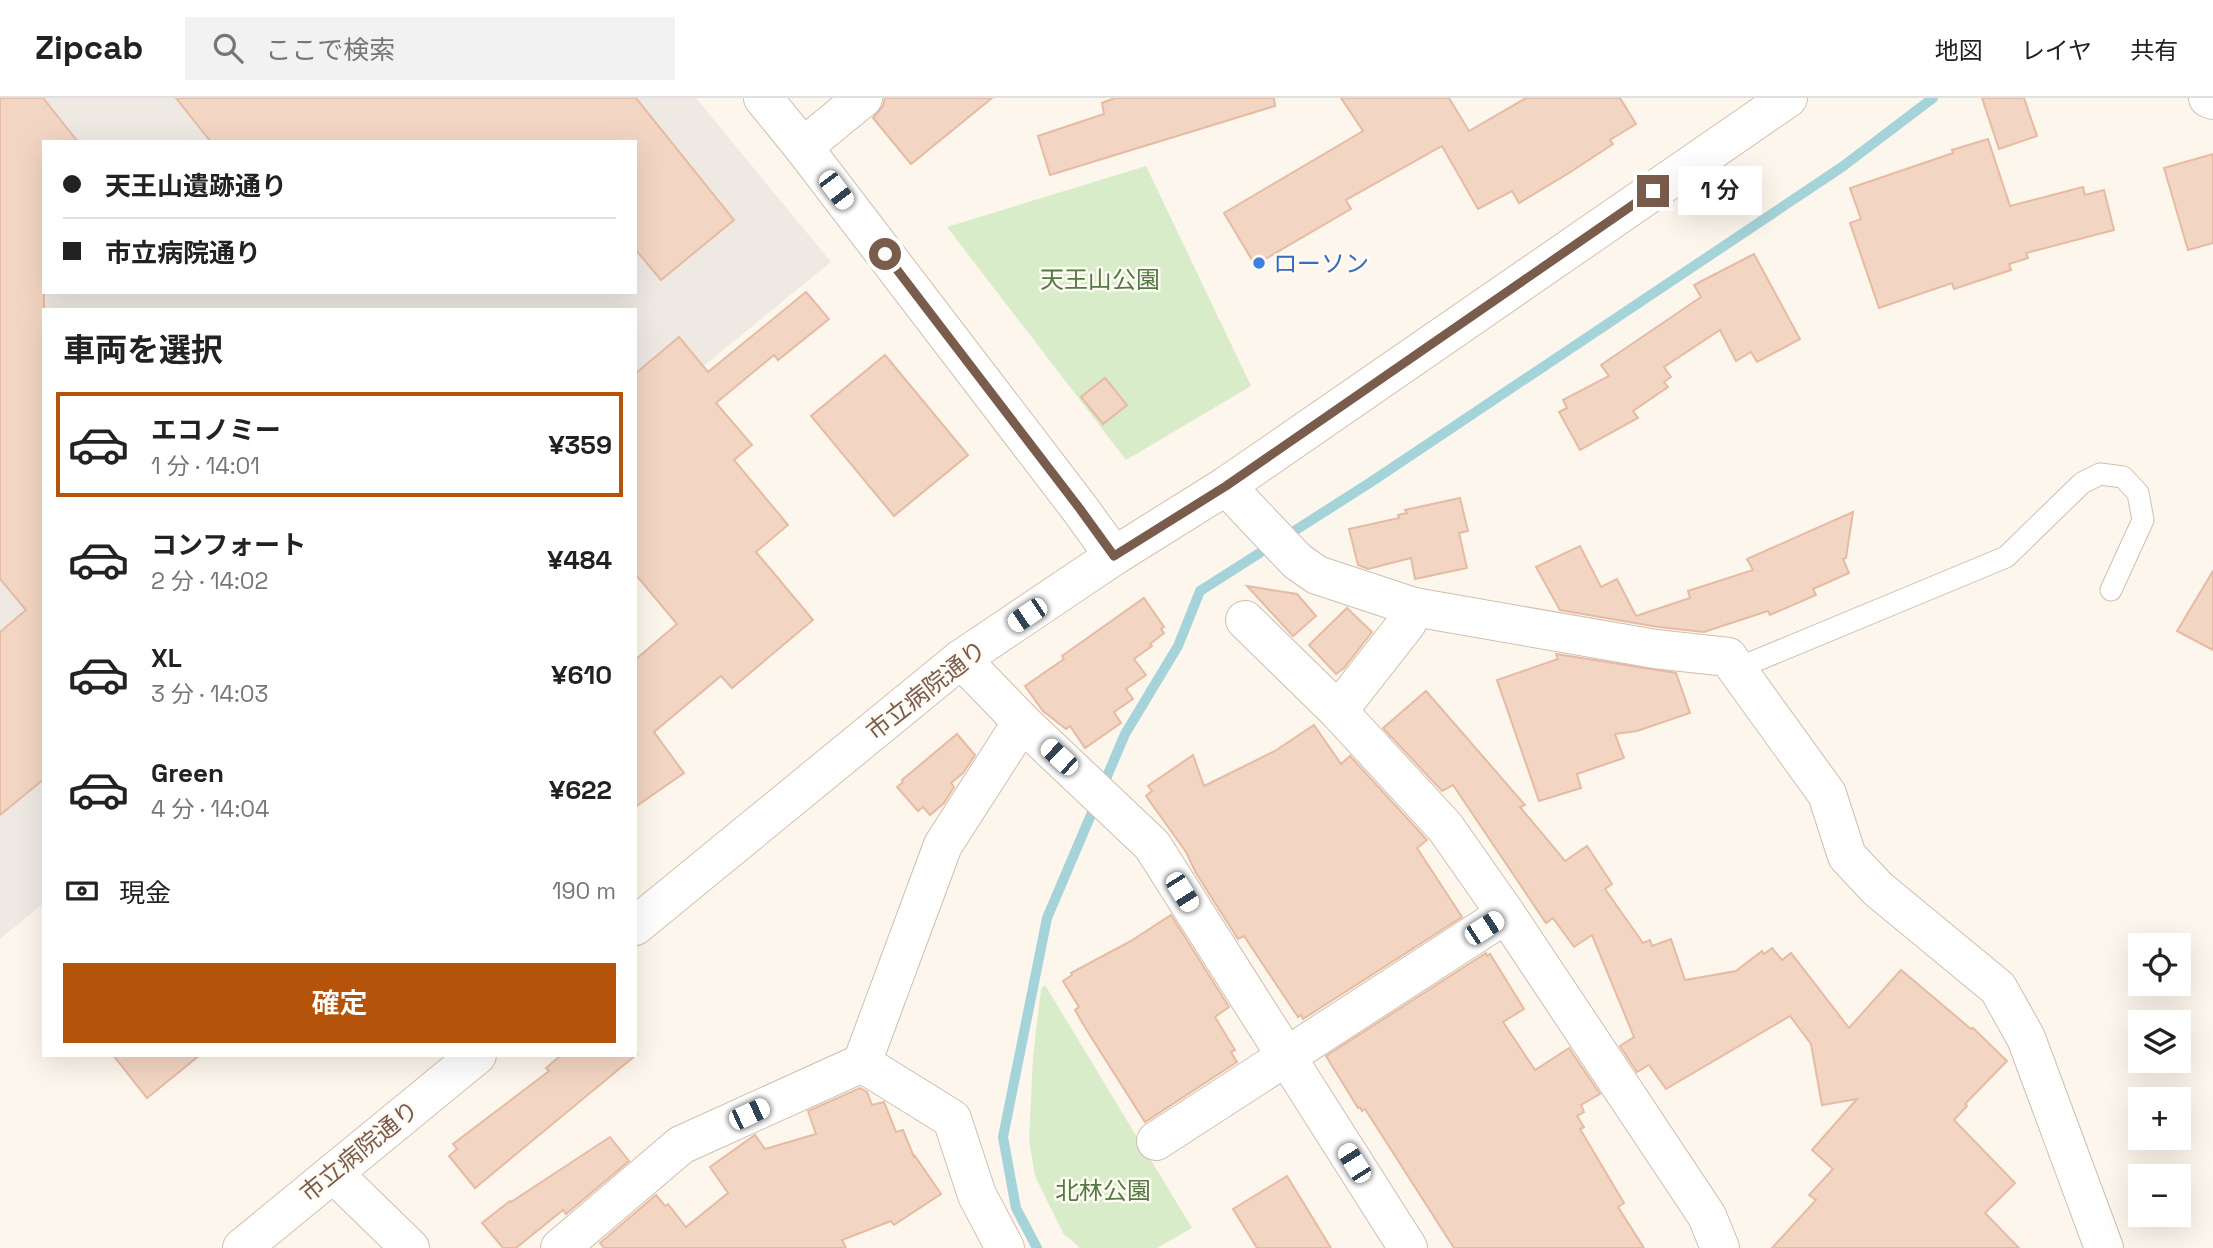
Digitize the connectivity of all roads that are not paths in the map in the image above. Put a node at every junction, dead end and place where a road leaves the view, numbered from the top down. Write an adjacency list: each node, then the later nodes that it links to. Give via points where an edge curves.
1 (763, 98): 6 (street)
2 (863, 98): 6 (street)
3 (1788, 98): 7 (street, 市立病院通り)
4 (2208, 98): 5 (street)
5 (2213, 100)
6 (803, 147): 8 (street)
7 (1226, 486): 8 (street, 市立病院通り); 10 (street, via 1297,561 1317,575)
8 (1114, 556): 12 (street, 市立病院通り)
9 (2111, 590): 13 (lane, via 2143,520 2138,494 2123,477 2100,474 2082,483 2006,556)
10 (1413, 607): 13 (street, via 1728,657); 14 (street, via 1406,623)
11 (1245, 620): 14 (street)
12 (961, 659): 15 (street); 17 (street, 市立病院通り)
13 (1736, 669): 29 (street, via 1827,794 1847,856 1878,889 1998,988 2026,1038)
14 (1338, 711): 16 (street, via 1445,827)
15 (1022, 722): 18 (street, via 1152,845); 20 (street, via 943,845)
16 (1506, 914): 18 (street); 28 (street, via 1707,1216)
17 (637, 924)
18 (1286, 1056): 21 (street); 27 (street)
19 (475, 1057): 22 (street, 市立病院通り)
20 (862, 1063): 25 (street, via 681,1145); 26 (street, via 952,1119 977,1195)
21 (1156, 1141)
22 (333, 1173): 23 (street, 市立病院通り); 24 (street)
23 (242, 1248)
24 (410, 1248)
25 (560, 1248)
26 (1005, 1248)
27 (1408, 1248)
28 (1720, 1248)
29 (2104, 1248)

